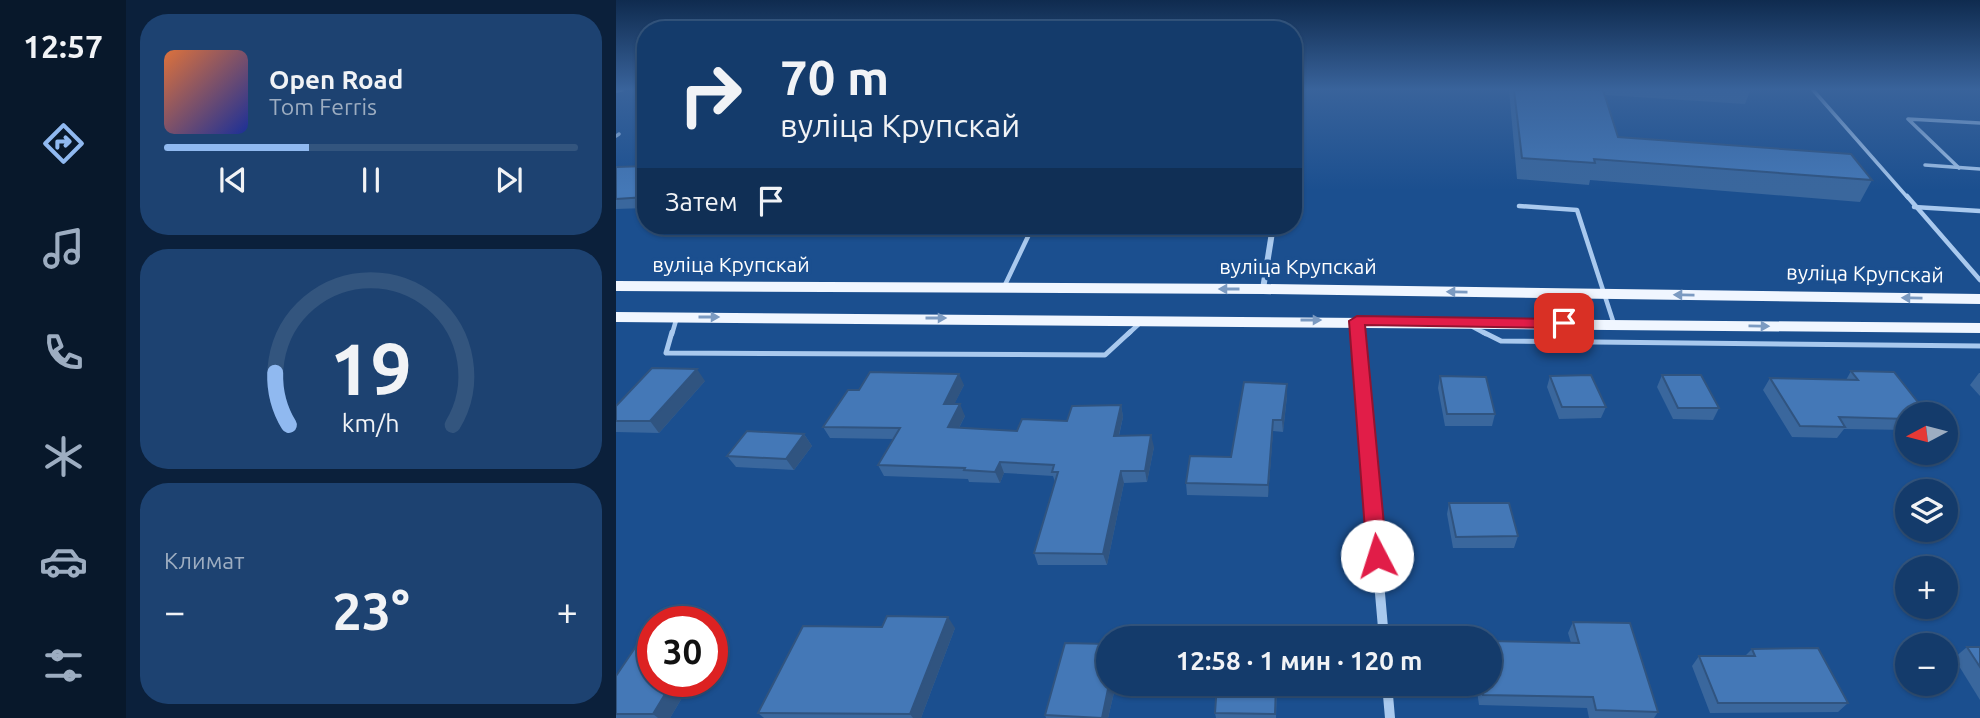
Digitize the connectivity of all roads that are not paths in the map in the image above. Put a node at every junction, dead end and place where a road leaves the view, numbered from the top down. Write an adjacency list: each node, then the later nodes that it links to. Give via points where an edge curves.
1 (1842, 124): 7 (lane)
2 (1913, 124): 4 (lane)
3 (1924, 165): 4 (lane)
4 (1959, 168): 5 (lane)
5 (1980, 169)
6 (1519, 206): 15 (lane, via 1577,210)
7 (1914, 207): 8 (lane); 11 (lane)
8 (1980, 211)
9 (1029, 235): 14 (lane)
10 (1271, 235): 13 (street)
11 (1980, 280)
12 (616, 286): 14 (main road, вуліца Крупскай)
13 (1263, 289): 14 (main road, вуліца Крупскай, one-way to 14); 15 (main road, вуліца Крупскай, one-way to 13)
14 (1003, 290)
15 (1603, 293): 16 (main road, вуліца Крупскай, one-way to 15); 22 (lane)
16 (1980, 299)
17 (616, 317): 18 (main road)
18 (677, 317): 19 (main road, one-way to 19); 19 (lane, via 667,353 1105,355)
19 (1144, 320): 20 (main road, one-way to 20)
20 (1357, 321): 21 (main road); 25 (street)
21 (1464, 322): 22 (main road); 24 (lane, via 1501,341)
22 (1614, 324): 23 (main road, one-way to 23)
23 (1980, 328)
24 (1980, 346)
25 (1383, 626)
26 (1388, 696): 27 (street)
27 (1390, 718)

